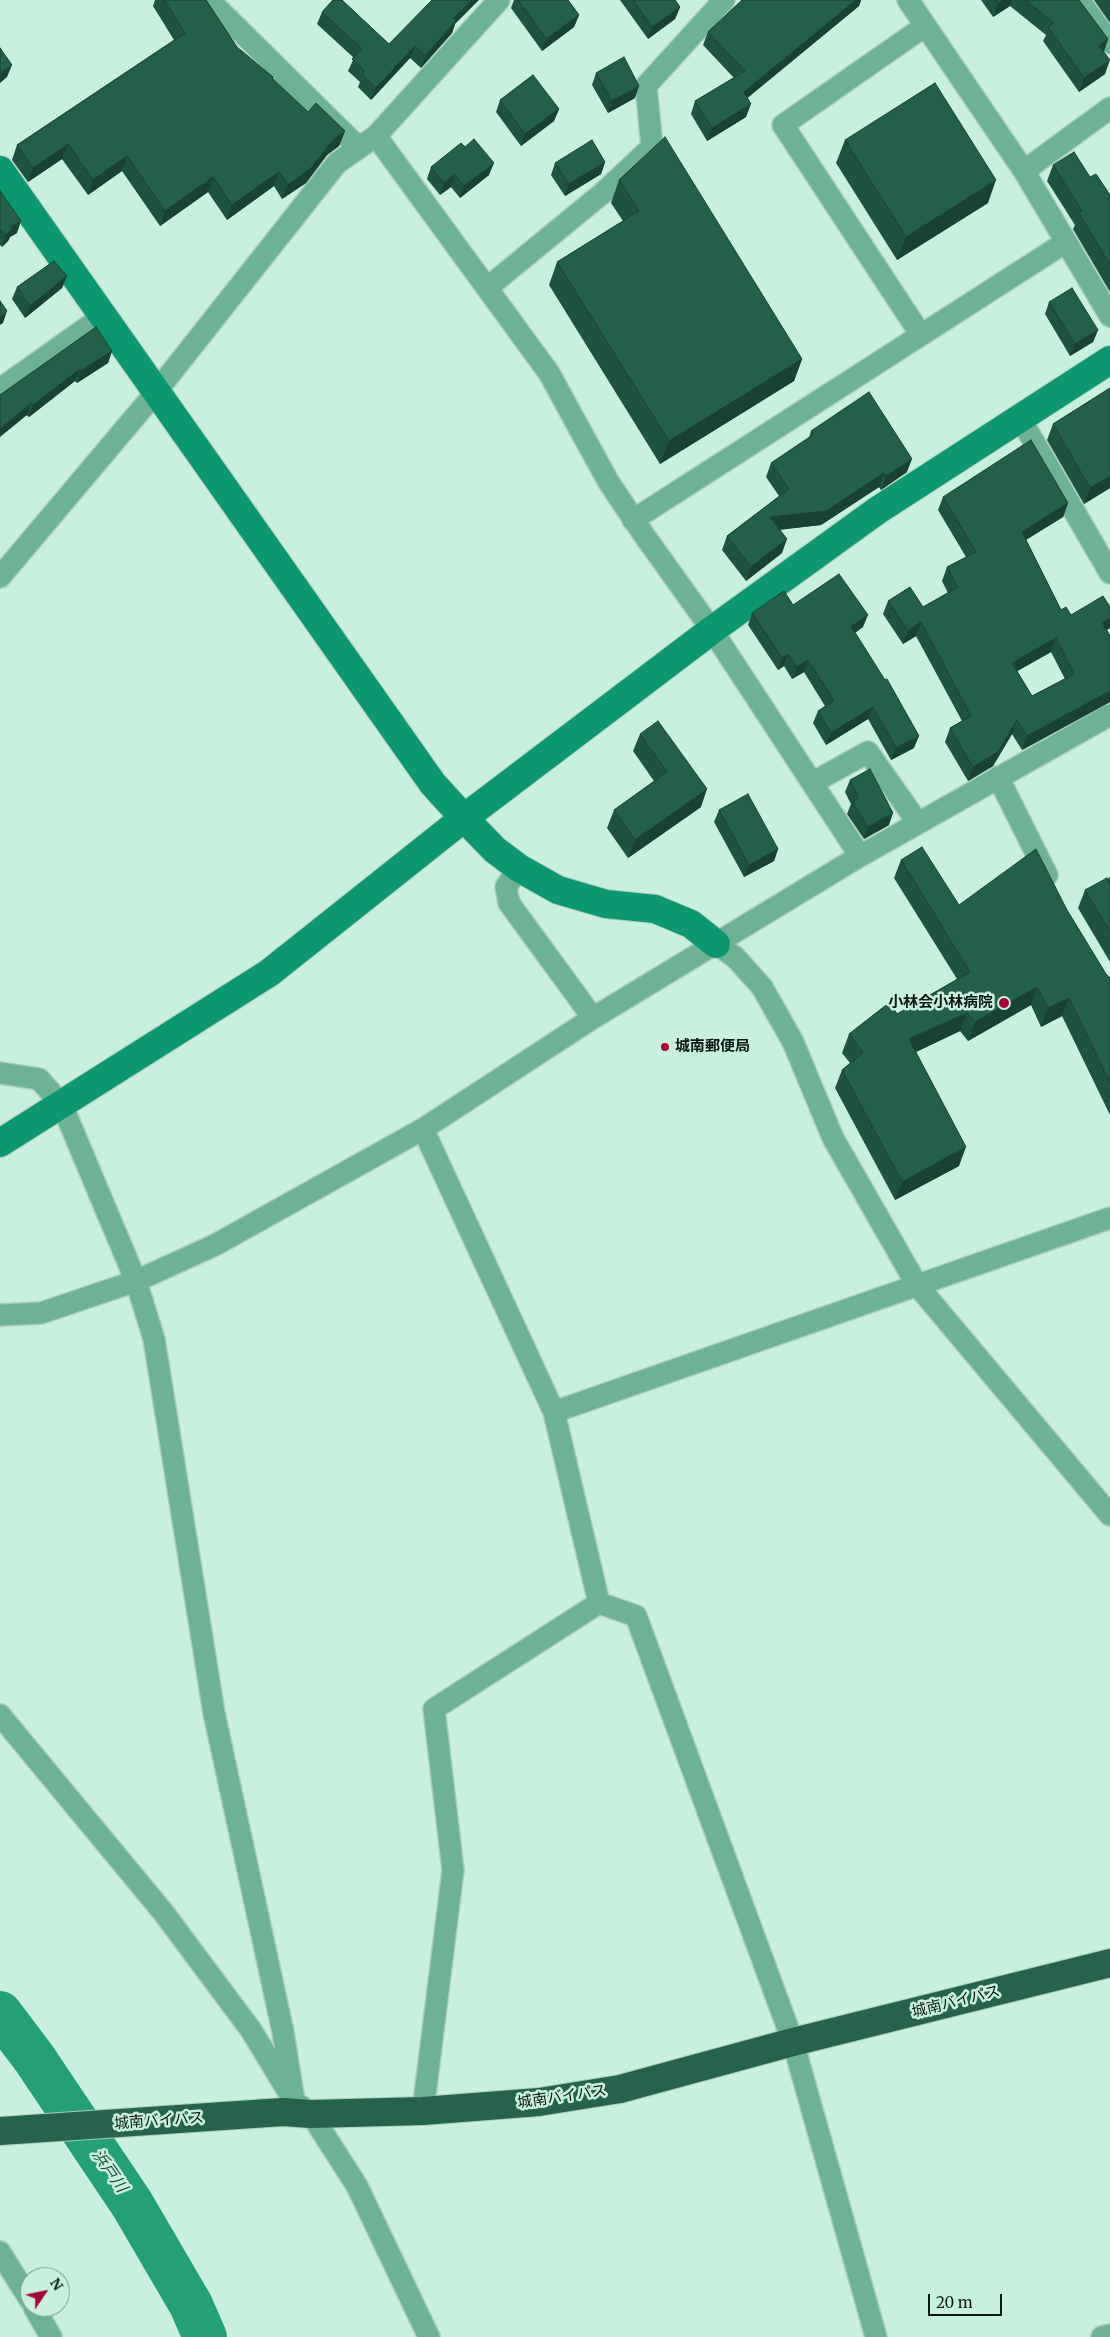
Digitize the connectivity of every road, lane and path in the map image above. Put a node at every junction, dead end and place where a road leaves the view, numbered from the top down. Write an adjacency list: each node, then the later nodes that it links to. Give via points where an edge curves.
1 (209, 0): 9 (street)
2 (499, 0): 9 (street)
3 (724, 0): 13 (street, via 646,86 652,147 604,192)
4 (908, 0): 6 (street)
5 (1080, 0): 7 (street)
6 (925, 26): 11 (street); 16 (street, via 783,125)
7 (1110, 43)
8 (1110, 108): 11 (street)
9 (367, 142): 13 (street); 19 (street, via 337,163)
10 (0, 170): 14 (street)
11 (1024, 171): 12 (street)
12 (1066, 242): 15 (street); 16 (street)
13 (487, 288): 21 (street, via 549,373)
14 (103, 316): 18 (street); 19 (street)
15 (1110, 316)
16 (921, 335): 21 (street)
17 (1110, 360): 20 (street)
18 (0, 389)
19 (156, 392): 23 (street); 28 (street, via 433,784)
20 (1020, 418): 22 (street); 24 (street, via 878,510)
21 (633, 520): 24 (street)
22 (1110, 573)
23 (0, 577)
24 (712, 630): 27 (street); 28 (street)
25 (1110, 716): 26 (street)
26 (998, 777): 29 (street); 32 (street)
27 (812, 783): 29 (street, via 868,752); 30 (street)
28 (464, 818): 31 (street, via 494,850); 36 (street, via 269,973)
29 (918, 823): 30 (street)
30 (860, 856): 33 (street)
31 (519, 868): 33 (street, via 558,890 606,904 655,909 691,924); 34 (street, via 506,886 509,903)
32 (1058, 897)
33 (716, 944): 34 (street); 41 (street, via 734,957 762,986 793,1042 833,1138)
34 (593, 1018): 37 (street)
35 (0, 1073): 36 (street, via 39,1079)
36 (62, 1105): 38 (street); 40 (street)
37 (423, 1129): 40 (street, via 215,1245); 43 (street)
38 (0, 1143)
39 (1110, 1218): 41 (street)
40 (136, 1281): 42 (street, via 41,1313); 49 (street, via 154,1339 214,1713 283,2032)
41 (917, 1285): 43 (street); 44 (street)
42 (0, 1315)
43 (554, 1412): 45 (street)
44 (1110, 1515)
45 (599, 1603): 48 (street, via 636,1616); 50 (street, via 434,1709 453,1870)
46 (0, 1715): 49 (street, via 163,1912 251,2030)
47 (1110, 1963): 48 (highway, 城南バイパス)
48 (792, 2042): 50 (highway, 城南バイパス, via 620,2089 539,2102); 58 (street)
49 (296, 2109): 50 (highway, 城南バイパス); 51 (highway, 城南バイパス); 57 (street, via 357,2186)
50 (423, 2112)
51 (0, 2131)
52 (0, 2252): 53 (street)
53 (20, 2284)
54 (40, 2317): 56 (street)
55 (1110, 2334): 59 (street)
56 (51, 2337)
57 (429, 2337)
58 (876, 2337)
59 (1102, 2337)

